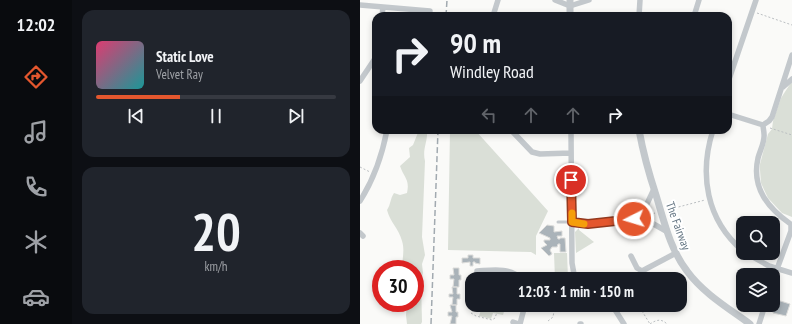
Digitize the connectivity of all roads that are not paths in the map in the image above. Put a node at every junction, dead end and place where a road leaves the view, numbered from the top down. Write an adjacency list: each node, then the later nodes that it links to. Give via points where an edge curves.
1 (498, 0): 13 (street)
2 (555, 0): 8 (street)
3 (589, 0): 8 (street)
4 (640, 0): 14 (street)
5 (699, 0): 15 (street)
6 (756, 0): 18 (street)
7 (368, 3): 9 (street); 10 (street)
8 (570, 3)
9 (360, 4)
10 (383, 7): 11 (street); 12 (street)
11 (430, 11)
12 (382, 12)
13 (494, 12)
14 (639, 12)
15 (695, 12)
16 (792, 55): 23 (street)
17 (732, 60): 18 (street)
18 (735, 61): 20 (street)
19 (372, 62): 22 (street)
20 (732, 70)
21 (792, 79): 23 (street)
22 (360, 81)
23 (781, 89): 25 (street, via 772,117)
24 (732, 115): 25 (street)
25 (763, 125): 37 (street, via 764,135 758,158 758,184 768,204)
26 (387, 134): 33 (street, via 375,174)
27 (515, 134): 31 (street, via 532,152)
28 (571, 134): 31 (street)
29 (640, 134): 32 (street, The Fairway)
30 (712, 134): 39 (street, via 705,165 706,185 717,220)
31 (571, 152): 36 (street)
32 (654, 189): 34 (street, via 645,208); 38 (street, The Fairway)
33 (360, 201)
34 (634, 219): 36 (street, via 588,224); 38 (street, via 650,222)
35 (558, 222): 36 (lane)
36 (572, 222): 48 (street)
37 (792, 225): 44 (street)
38 (666, 231): 40 (street, The Fairway)
39 (736, 243)
40 (676, 254): 41 (street, via 642,271 637,268); 56 (street, The Fairway, via 705,291)
41 (631, 256)
42 (757, 260): 43 (street)
43 (774, 268)
44 (777, 268)
45 (780, 270): 49 (street)
46 (477, 272): 47 (street)
47 (510, 272)
48 (574, 272)
49 (792, 273)
50 (523, 312): 54 (street)
51 (616, 312): 55 (street)
52 (763, 312): 57 (street)
53 (513, 322): 54 (street)
54 (520, 324)
55 (624, 324)
56 (749, 324)
57 (759, 324)

